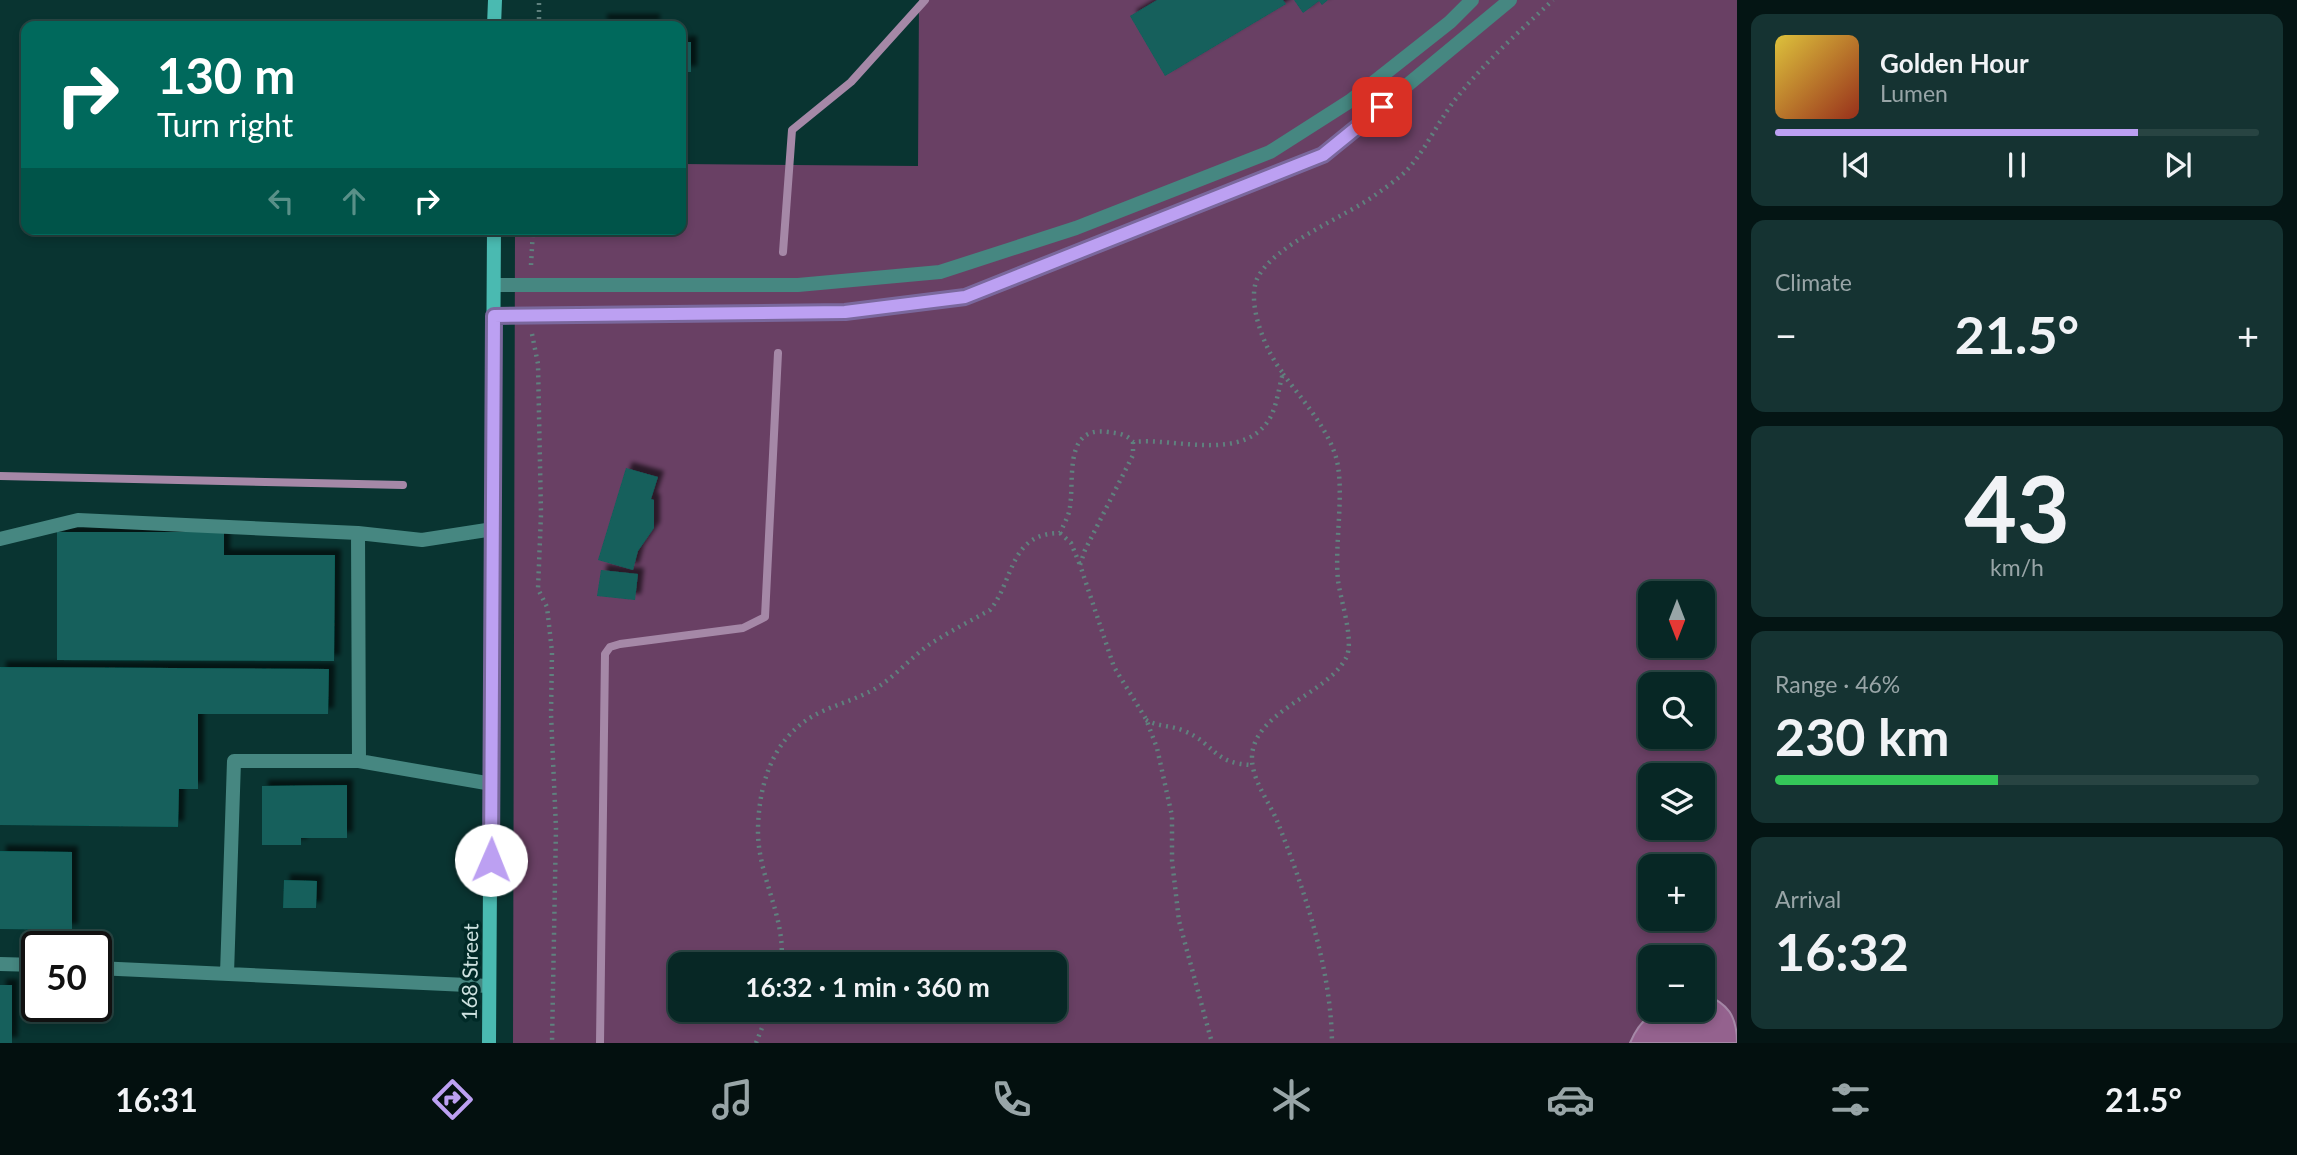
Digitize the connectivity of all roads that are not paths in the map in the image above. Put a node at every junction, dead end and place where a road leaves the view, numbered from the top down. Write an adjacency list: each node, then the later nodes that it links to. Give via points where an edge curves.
1 (495, 0): 4 (main road)
2 (1472, 0): 6 (lane, via 1350,101 1270,152 1076,228 940,272 798,285)
3 (1510, 0): 7 (lane, via 1323,155 965,297 845,312)
4 (495, 21)
5 (494, 235): 6 (main road, 168 Street)
6 (494, 285): 7 (main road, 168 Street)
7 (494, 316): 8 (main road, 168 Street)
8 (493, 529): 9 (lane, via 422,540); 12 (main road, 168 Street)
9 (358, 533): 10 (lane, via 78,520); 11 (lane)
10 (0, 539)
11 (359, 761): 12 (lane); 16 (lane, via 233,761)
12 (492, 784): 17 (main road, 168 Street)
13 (0, 964): 14 (lane)
14 (21, 965)
15 (112, 969): 16 (lane)
16 (227, 974): 17 (lane)
17 (489, 986): 18 (main road, 168 Street)
18 (489, 1043)

